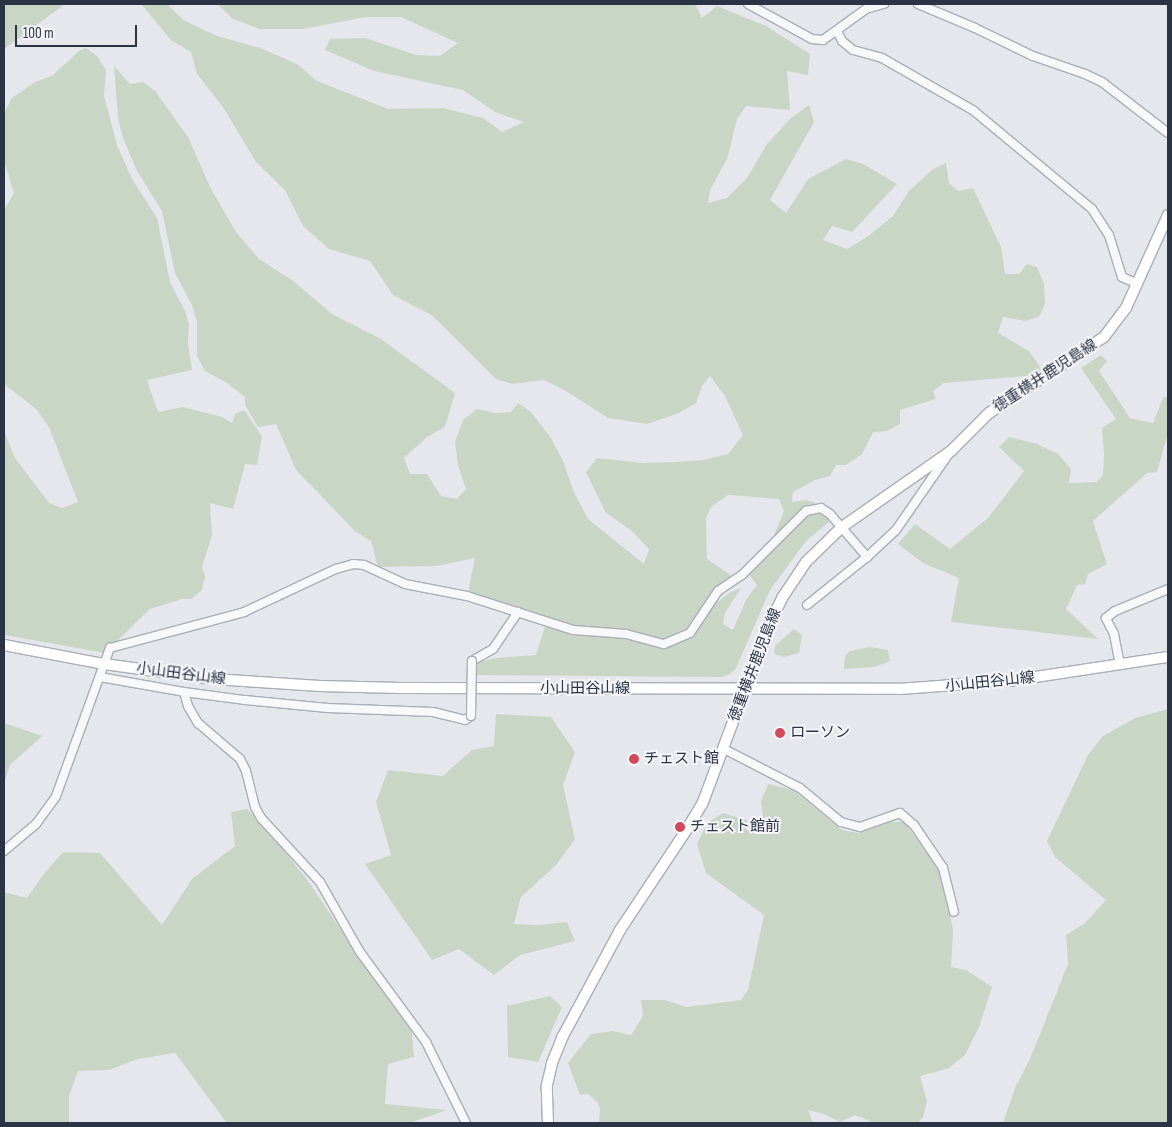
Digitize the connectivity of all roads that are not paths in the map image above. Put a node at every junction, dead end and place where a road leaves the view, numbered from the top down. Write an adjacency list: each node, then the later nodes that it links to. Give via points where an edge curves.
1 (748, 4): 4 (street, via 812,39 823,40)
2 (884, 4): 4 (street, via 866,9)
3 (918, 4): 5 (street, via 1033,56 1102,82)
4 (837, 31): 7 (street, via 842,41 853,50 882,58 974,111 1092,209 1109,235 1122,276)
5 (1168, 133)
6 (1168, 215): 7 (main road, 徳重横井鹿児島線)
7 (1138, 284): 8 (main road, 徳重横井鹿児島線, via 1118,321 1104,337 989,413)
8 (951, 451): 9 (main road, 徳重横井鹿児島線); 10 (street, via 896,530)
9 (842, 527): 10 (street); 13 (street, via 821,508 806,511 742,575 718,591 690,633 670,642 653,643 626,634 574,630); 19 (main road, 徳重横井鹿児島線, via 806,562 782,598)
10 (867, 557): 12 (street)
11 (1168, 589): 17 (street, via 1115,611 1106,618 1114,634)
12 (807, 604)
13 (518, 612): 16 (street, via 447,591 405,584 364,565 353,564 316,577 244,612 110,648); 20 (street, bridge, via 493,649 472,662 471,716 465,720 432,712 328,708)
14 (4, 644): 16 (main road, 小山田谷山線)
15 (1168, 657): 17 (main road, 小山田谷山線)
16 (104, 664): 18 (street); 19 (main road, 小山田谷山線, via 214,679 320,686)
17 (1120, 665): 19 (main road, 小山田谷山線, via 950,687)
18 (100, 677): 20 (street); 22 (street, via 90,695 56,796 36,824)
19 (745, 690): 21 (main road, 徳重横井鹿児島線)
20 (184, 692): 24 (street, via 198,724 240,758 255,807 262,818 320,882 360,952 426,1042)
21 (724, 749): 23 (street, via 800,788 841,822 860,827 900,813 914,825 943,868); 25 (main road, 徳重横井鹿児島線, via 695,816 620,930 563,1036 547,1085)
22 (4, 851)
23 (954, 912)
24 (466, 1123)
25 (548, 1123)

